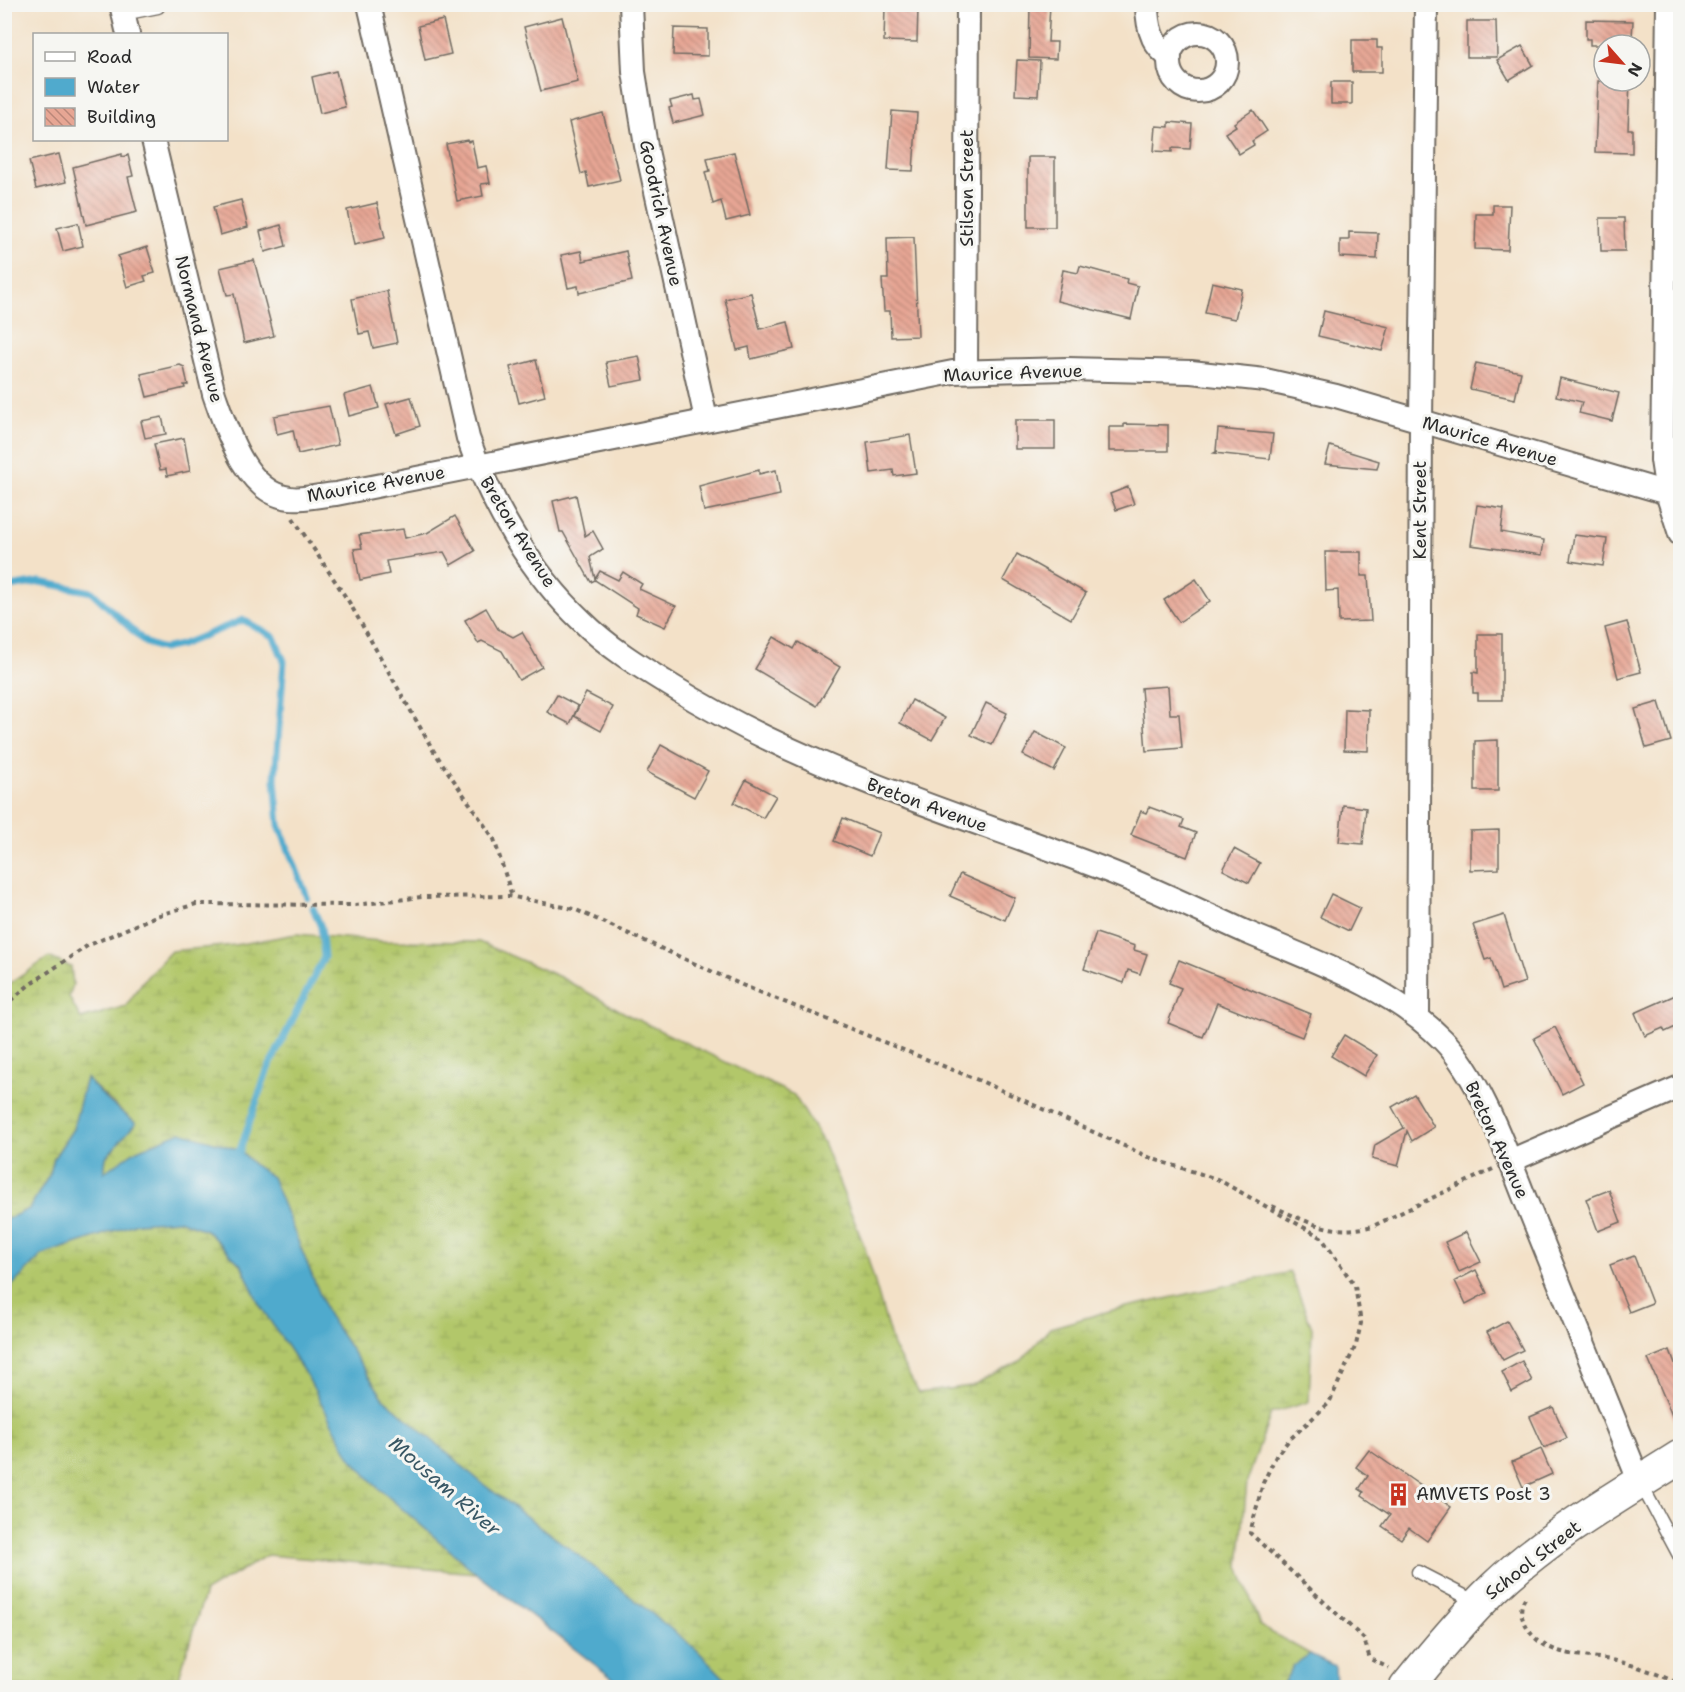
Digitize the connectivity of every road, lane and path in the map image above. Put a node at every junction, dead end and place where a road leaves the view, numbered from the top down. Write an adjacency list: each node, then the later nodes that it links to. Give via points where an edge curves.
1 (369, 4): 14 (street, Breton Avenue, via 452,375)
2 (631, 4): 12 (street, Goodrich Avenue, via 634,72 646,146)
3 (969, 4): 11 (street, Stilson Street)
4 (1147, 4): 9 (street, via 1151,35 1157,48)
5 (1426, 4): 13 (street, Kent Street)
6 (1668, 4): 15 (street, via 1662,460)
7 (158, 7): 8 (lane)
8 (124, 18)
9 (1170, 57)
10 (153, 141): 16 (street, Normand Avenue, via 222,419 246,466 263,485)
11 (966, 371): 12 (street, Maurice Avenue); 13 (street, Maurice Avenue, via 1066,369 1212,374 1265,380 1336,396)
12 (706, 419): 14 (street, Maurice Avenue)
13 (1420, 421): 15 (street, Maurice Avenue); 20 (street, Kent Street)
14 (477, 465): 16 (street, Maurice Avenue, via 336,494); 20 (street, Breton Avenue, via 509,525 558,596 613,648 692,699 811,760 878,789 1098,867 1342,974)
15 (1667, 493): 17 (street)
16 (283, 497): 18 (path, via 296,525 349,602 433,750 494,839)
17 (1680, 534)
18 (512, 897): 19 (path, via 422,897 355,905 196,904 156,916 87,946); 23 (path, via 574,909 742,985 982,1082 1153,1159 1217,1179)
19 (4, 1006)
20 (1418, 1016): 22 (street, Breton Avenue, via 1448,1045 1476,1089)
21 (1680, 1087): 22 (street)
22 (1510, 1161): 23 (path, via 1373,1226 1354,1231 1324,1228); 25 (street, Breton Avenue)
23 (1256, 1198): 30 (path, via 1321,1237 1355,1286 1361,1323 1356,1345 1329,1403 1276,1456 1263,1483 1250,1533 1364,1639 1370,1659)
24 (1680, 1457): 25 (street, School Street)
25 (1640, 1483): 26 (lane); 27 (street, School Street)
26 (1680, 1557)
27 (1525, 1562): 29 (street, School Street); 31 (path, via 1537,1578 1522,1604 1521,1616 1534,1638 1561,1651 1621,1662)
28 (1418, 1572): 29 (lane)
29 (1479, 1603): 30 (street, School Street)
30 (1411, 1682)
31 (1680, 1684)

